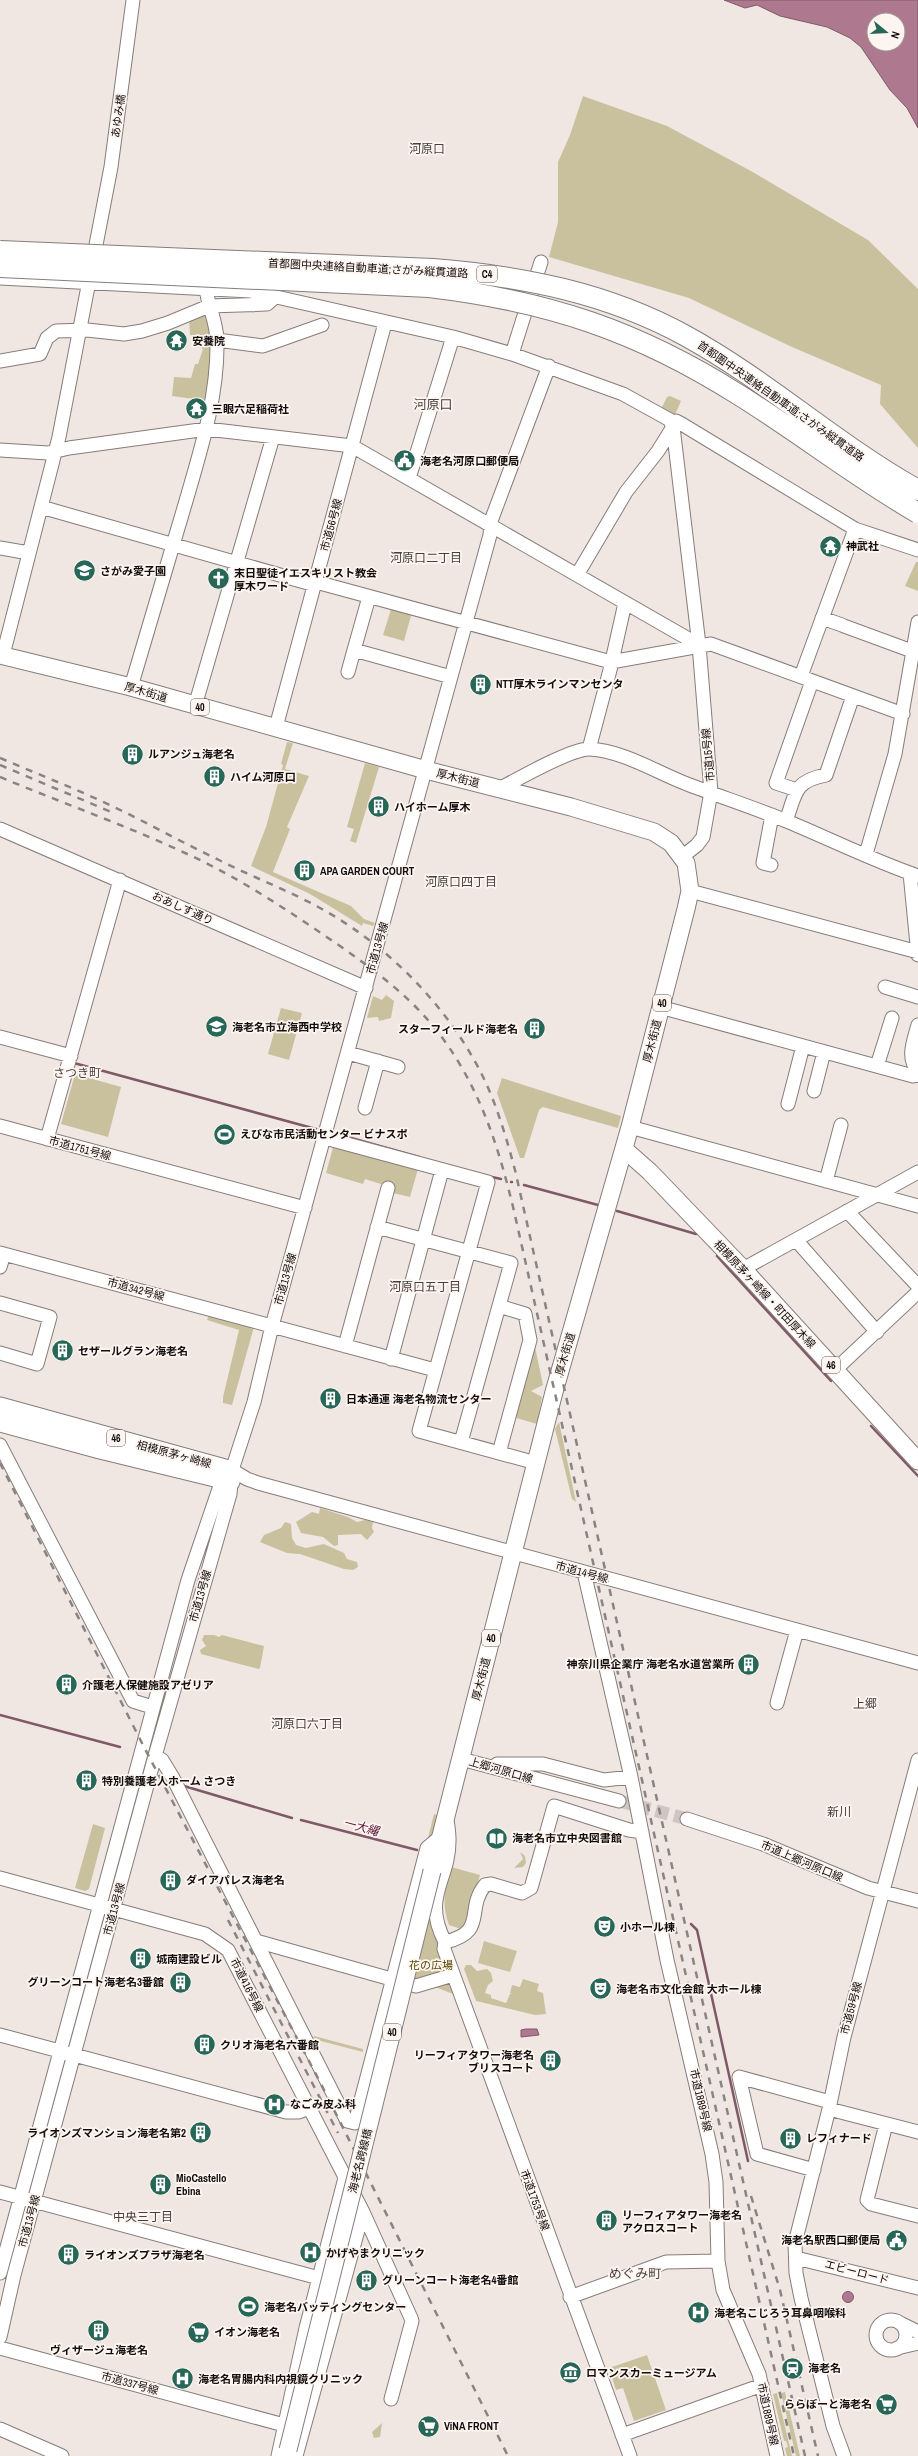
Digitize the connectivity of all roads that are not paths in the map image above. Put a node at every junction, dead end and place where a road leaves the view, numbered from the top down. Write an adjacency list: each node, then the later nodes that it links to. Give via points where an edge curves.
1 (133, 0): 6 (street, あゆみ橋, via 111,167)
2 (0, 251): 25 (highway, 首都圏中央連絡自動車道;さがみ縦貫道路 / C4, bridge, via 433,269 494,275 566,289 620,307 686,336 734,366 868,460)
3 (541, 262): 15 (street)
4 (0, 267): 27 (highway, 首都圏中央連絡自動車道;さがみ縦貫道路 / C4, bridge, via 429,287 490,295 557,310 626,335 707,376)
5 (0, 278): 6 (street)
6 (88, 284): 7 (street); 12 (street, あゆみ橋)
7 (206, 288): 8 (street, via 250,291); 9 (street)
8 (275, 297): 9 (street, via 268,304); 10 (street)
9 (209, 306): 12 (street, via 142,331 124,334); 14 (street, via 216,327)
10 (385, 323): 13 (street); 21 (street, 市道56号線)
11 (322, 325): 14 (street, via 263,346)
12 (80, 330): 16 (street, via 56,331 51,334 40,354); 23 (street, あゆみ橋)
13 (453, 337): 15 (street); 24 (street)
14 (217, 340): 19 (street)
15 (512, 354): 17 (street)
16 (0, 361)
17 (549, 366): 18 (street, via 623,394 665,416); 28 (street, 市道13号線)
18 (672, 425): 29 (street, via 680,423 719,445); 35 (street, via 658,451 626,492); 42 (street, 市道15号線)
19 (207, 429): 20 (street); 23 (street); 30 (street)
20 (273, 437): 21 (street); 34 (street)
21 (352, 446): 24 (street); 36 (street, 市道56号線)
22 (0, 450): 23 (street, via 48,453)
23 (56, 451): 26 (street, あゆみ橋)
24 (409, 478): 28 (street)
25 (918, 490)
26 (41, 507): 30 (street); 33 (street, あゆみ橋)
27 (918, 513)
28 (491, 525): 35 (street); 40 (street, 市道13号線)
29 (855, 529): 32 (street); 39 (street)
30 (173, 545): 34 (street); 50 (street)
31 (0, 548): 33 (street)
32 (918, 550)
33 (29, 552): 45 (street, あゆみ橋)
34 (235, 563): 36 (street); 52 (street)
35 (577, 575): 38 (street)
36 (315, 584): 37 (street); 54 (street, 市道56号線)
37 (369, 597): 40 (street); 43 (street)
38 (625, 603): 42 (street); 46 (street)
39 (822, 618): 44 (street); 49 (street)
40 (466, 622): 46 (street); 48 (street, 市道13号線)
41 (918, 622): 44 (street)
42 (699, 645): 46 (street); 49 (street, via 715,645); 59 (street, 市道15号線)
43 (354, 650): 47 (street); 48 (street)
44 (912, 651): 53 (street)
45 (1, 655): 50 (main road, 厚木街道 / 40)
46 (611, 662): 55 (street)
47 (348, 672)
48 (451, 676): 56 (street, 市道13号線)
49 (807, 678): 51 (street); 58 (street, via 776,783)
50 (131, 687): 52 (main road, 厚木街道 / 40)
51 (853, 696): 53 (street); 58 (street, via 826,775 810,778 800,784)
52 (195, 706): 54 (main road, 厚木街道 / 40)
53 (903, 714): 63 (street, via 895,754)
54 (276, 728): 56 (main road, 厚木街道 / 40)
55 (588, 749): 57 (street, via 536,769); 59 (street, via 637,762)
56 (426, 770): 57 (main road, 厚木街道 / 40); 71 (street, 市道13号線)
57 (501, 788): 64 (main road, 厚木街道 / 40, via 654,832 671,843)
58 (797, 790): 61 (street)
59 (712, 792): 60 (street); 64 (street, 市道15号線, via 703,837)
60 (772, 815): 61 (street); 65 (street)
61 (786, 820): 63 (street)
62 (0, 829): 67 (street, おあしす通り)
63 (866, 854): 66 (street)
64 (683, 856): 68 (main road, 厚木街道 / 40)
65 (763, 863)
66 (914, 874): 69 (street)
67 (120, 880): 71 (street, おあしす通り); 81 (street)
68 (690, 891): 69 (street); 74 (main road, 厚木街道 / 40)
69 (918, 952): 70 (street)
70 (918, 955)
71 (366, 988): 80 (street, 市道13号線)
72 (890, 992): 73 (street)
73 (918, 997)
74 (660, 1007): 78 (street); 92 (main road, 厚木街道 / 40)
75 (893, 1024): 83 (street)
76 (918, 1025): 85 (street, via 912,1054 912,1062)
77 (0, 1037): 81 (street)
78 (803, 1046): 79 (street); 88 (street)
79 (824, 1052): 83 (street); 87 (street)
80 (348, 1053): 82 (street); 93 (street, 市道13号線)
81 (70, 1059): 94 (street)
82 (378, 1061): 84 (street); 89 (street)
83 (877, 1066): 86 (street)
84 (398, 1067)
85 (918, 1072)
86 (918, 1076)
87 (814, 1092)
88 (788, 1104)
89 (364, 1108)
90 (841, 1125): 98 (street)
91 (0, 1126): 94 (street, 市道1751号線)
92 (630, 1127): 95 (main road, 厚木街道 / 40); 98 (street)
93 (326, 1133): 96 (street); 102 (street, 市道13号線)
94 (47, 1139): 102 (street, 市道1751号線)
95 (624, 1148): 110 (main road, 相模原茅ヶ崎線・町田厚木線 / 46); 128 (main road, 厚木街道 / 40)
96 (442, 1170): 105 (street); 107 (street, via 488,1182)
97 (918, 1172): 100 (street)
98 (826, 1181): 100 (street)
99 (388, 1188): 104 (street)
100 (876, 1195): 101 (street); 103 (street)
101 (918, 1206)
102 (305, 1208): 115 (street, 市道13号線)
103 (847, 1211): 106 (street); 111 (street)
104 (377, 1227): 105 (street); 117 (street)
105 (424, 1239): 107 (street); 119 (street)
106 (796, 1240): 110 (street); 116 (street)
107 (469, 1252): 114 (street, via 511,1263); 120 (street)
108 (2, 1253): 109 (street); 115 (street, 市道342号線)
109 (0, 1267)
110 (743, 1269): 121 (main road, 相模原茅ヶ崎線・町田厚木線 / 46)
111 (918, 1286)
112 (918, 1292): 116 (street)
113 (0, 1303): 118 (street, via 50,1317 37,1364)
114 (499, 1306): 124 (street); 126 (street, via 526,1314 530,1340)
115 (272, 1326): 117 (street, 市道342号線); 129 (street, 市道13号線)
116 (877, 1332): 121 (street)
117 (345, 1346): 119 (street, 市道342号線)
118 (0, 1353)
119 (391, 1358): 120 (street, 市道342号線)
120 (435, 1370): 124 (street, via 419,1430)
121 (835, 1370): 127 (main road, 相模原茅ヶ崎線・町田厚木線 / 46)
122 (0, 1406): 129 (main road, 相模原茅ヶ崎線 / 46)
123 (0, 1423): 129 (main road, 相模原茅ヶ崎線 / 46, via 100,1450)
124 (461, 1442): 126 (street)
125 (0, 1445): 135 (street, via 133,1701)
126 (499, 1453): 128 (street)
127 (918, 1461)
128 (536, 1463): 130 (main road, 厚木街道 / 40)
129 (233, 1478): 130 (street, 市道14号線); 135 (street, 市道13号線, via 188,1580); 136 (street, 市道13号線)
130 (513, 1553): 131 (street, 市道14号線); 137 (main road, 厚木街道 / 40)
131 (584, 1572): 132 (street, 市道14号線); 140 (street, 市道1889号線)
132 (797, 1630): 133 (street, 市道14号線); 134 (street)
133 (918, 1663)
134 (777, 1703)
135 (152, 1707): 150 (street, 市道13号線)
136 (155, 1756): 151 (street, 市道13号線); 152 (street, via 162,1760 173,1778)
137 (461, 1759): 139 (street, 上郷河原口線); 142 (main road, 厚木街道 / 40)
138 (918, 1760): 148 (street, 市道59号線)
139 (482, 1764): 140 (street, via 543,1764 604,1780); 141 (street, 上郷河原口線)
140 (630, 1777): 144 (street, 市道1889号線)
141 (619, 1801)
142 (446, 1814): 145 (main road, 厚木街道 / 40); 153 (street, 市道1753号線, via 450,1839 435,1902 438,1926)
143 (687, 1820): 148 (street, 市道上郷河原口線, via 763,1844 833,1875)
144 (642, 1832): 153 (street, via 554,1806 532,1886 524,1893 491,1884 485,1885 470,1931 461,1938); 171 (street, 市道1889号線, via 667,1960 712,2154 716,2182)
145 (440, 1837): 146 (main road, 厚木街道 / 40); 155 (street, via 426,1852)
146 (432, 1871): 188 (main road, 海老名跨線橋 / 40, bridge)
147 (0, 1878): 150 (street, 市道416号線)
148 (882, 1892): 149 (street, 市道上郷河原口線); 159 (street, 市道59号線, via 844,2036)
149 (918, 1902)
150 (98, 1904): 151 (street, 市道416号線); 157 (street, 市道13号線)
151 (114, 1908): 158 (street, 市道13号線); 160 (street, 市道416号線, via 205,1934 228,1950)
152 (256, 1941): 155 (street); 155 (street, via 347,2121 355,2123)
153 (445, 1942): 154 (street, 市道1753号線, via 444,1949)
154 (453, 1974): 155 (street, via 416,1986); 175 (street, 市道1753号線)
155 (391, 1980)
156 (0, 2035): 157 (street)
157 (59, 2052): 158 (street); 166 (street, 市道13号線)
158 (74, 2055): 160 (street, via 286,2112 299,2112); 167 (street, 市道13号線)
159 (829, 2105): 161 (street); 163 (street, 市道59号線); 163 (street, via 739,2077 757,2154)
160 (310, 2108): 164 (street, 市道416号線)
161 (886, 2124): 162 (street); 169 (street, via 867,2200 871,2204)
162 (918, 2132)
163 (814, 2170): 170 (street, 市道59号線, via 797,2235)
164 (345, 2178): 168 (street, 市道416号線); 173 (street)
165 (0, 2192): 166 (street)
166 (20, 2197): 167 (street); 172 (street, 市道13号線)
167 (34, 2201): 173 (street); 178 (street, 市道13号線)
168 (363, 2212): 183 (street, 市道416号線, via 412,2321); 188 (street)
169 (918, 2216)
170 (796, 2258): 174 (street, エビーロード); 193 (street, 市道59号線, via 801,2298 833,2426)
171 (718, 2261): 175 (street, via 666,2262); 182 (street, 市道1889号線, via 728,2303 751,2352)
172 (0, 2273)
173 (319, 2278): 184 (street)
174 (918, 2288)
175 (570, 2297): 186 (street, 市道1753号線)
176 (902, 2324): 177 (street); 181 (street, via 905,2337); 181 (street, via 888,2320 877,2329 877,2339 882,2347)
177 (918, 2332)
178 (0, 2337)
179 (918, 2343): 181 (street)
180 (0, 2348): 184 (street, 市道337号線)
181 (896, 2348)
182 (762, 2385): 186 (street); 192 (street, 市道1889号線)
183 (391, 2396)
184 (284, 2425): 188 (street)
185 (0, 2429): 190 (street)
186 (622, 2435): 191 (street, 市道1753号線)
187 (0, 2436): 189 (street)
188 (287, 2455)
189 (43, 2456)
190 (62, 2456)
191 (630, 2456)
192 (777, 2456)
193 (844, 2456)

